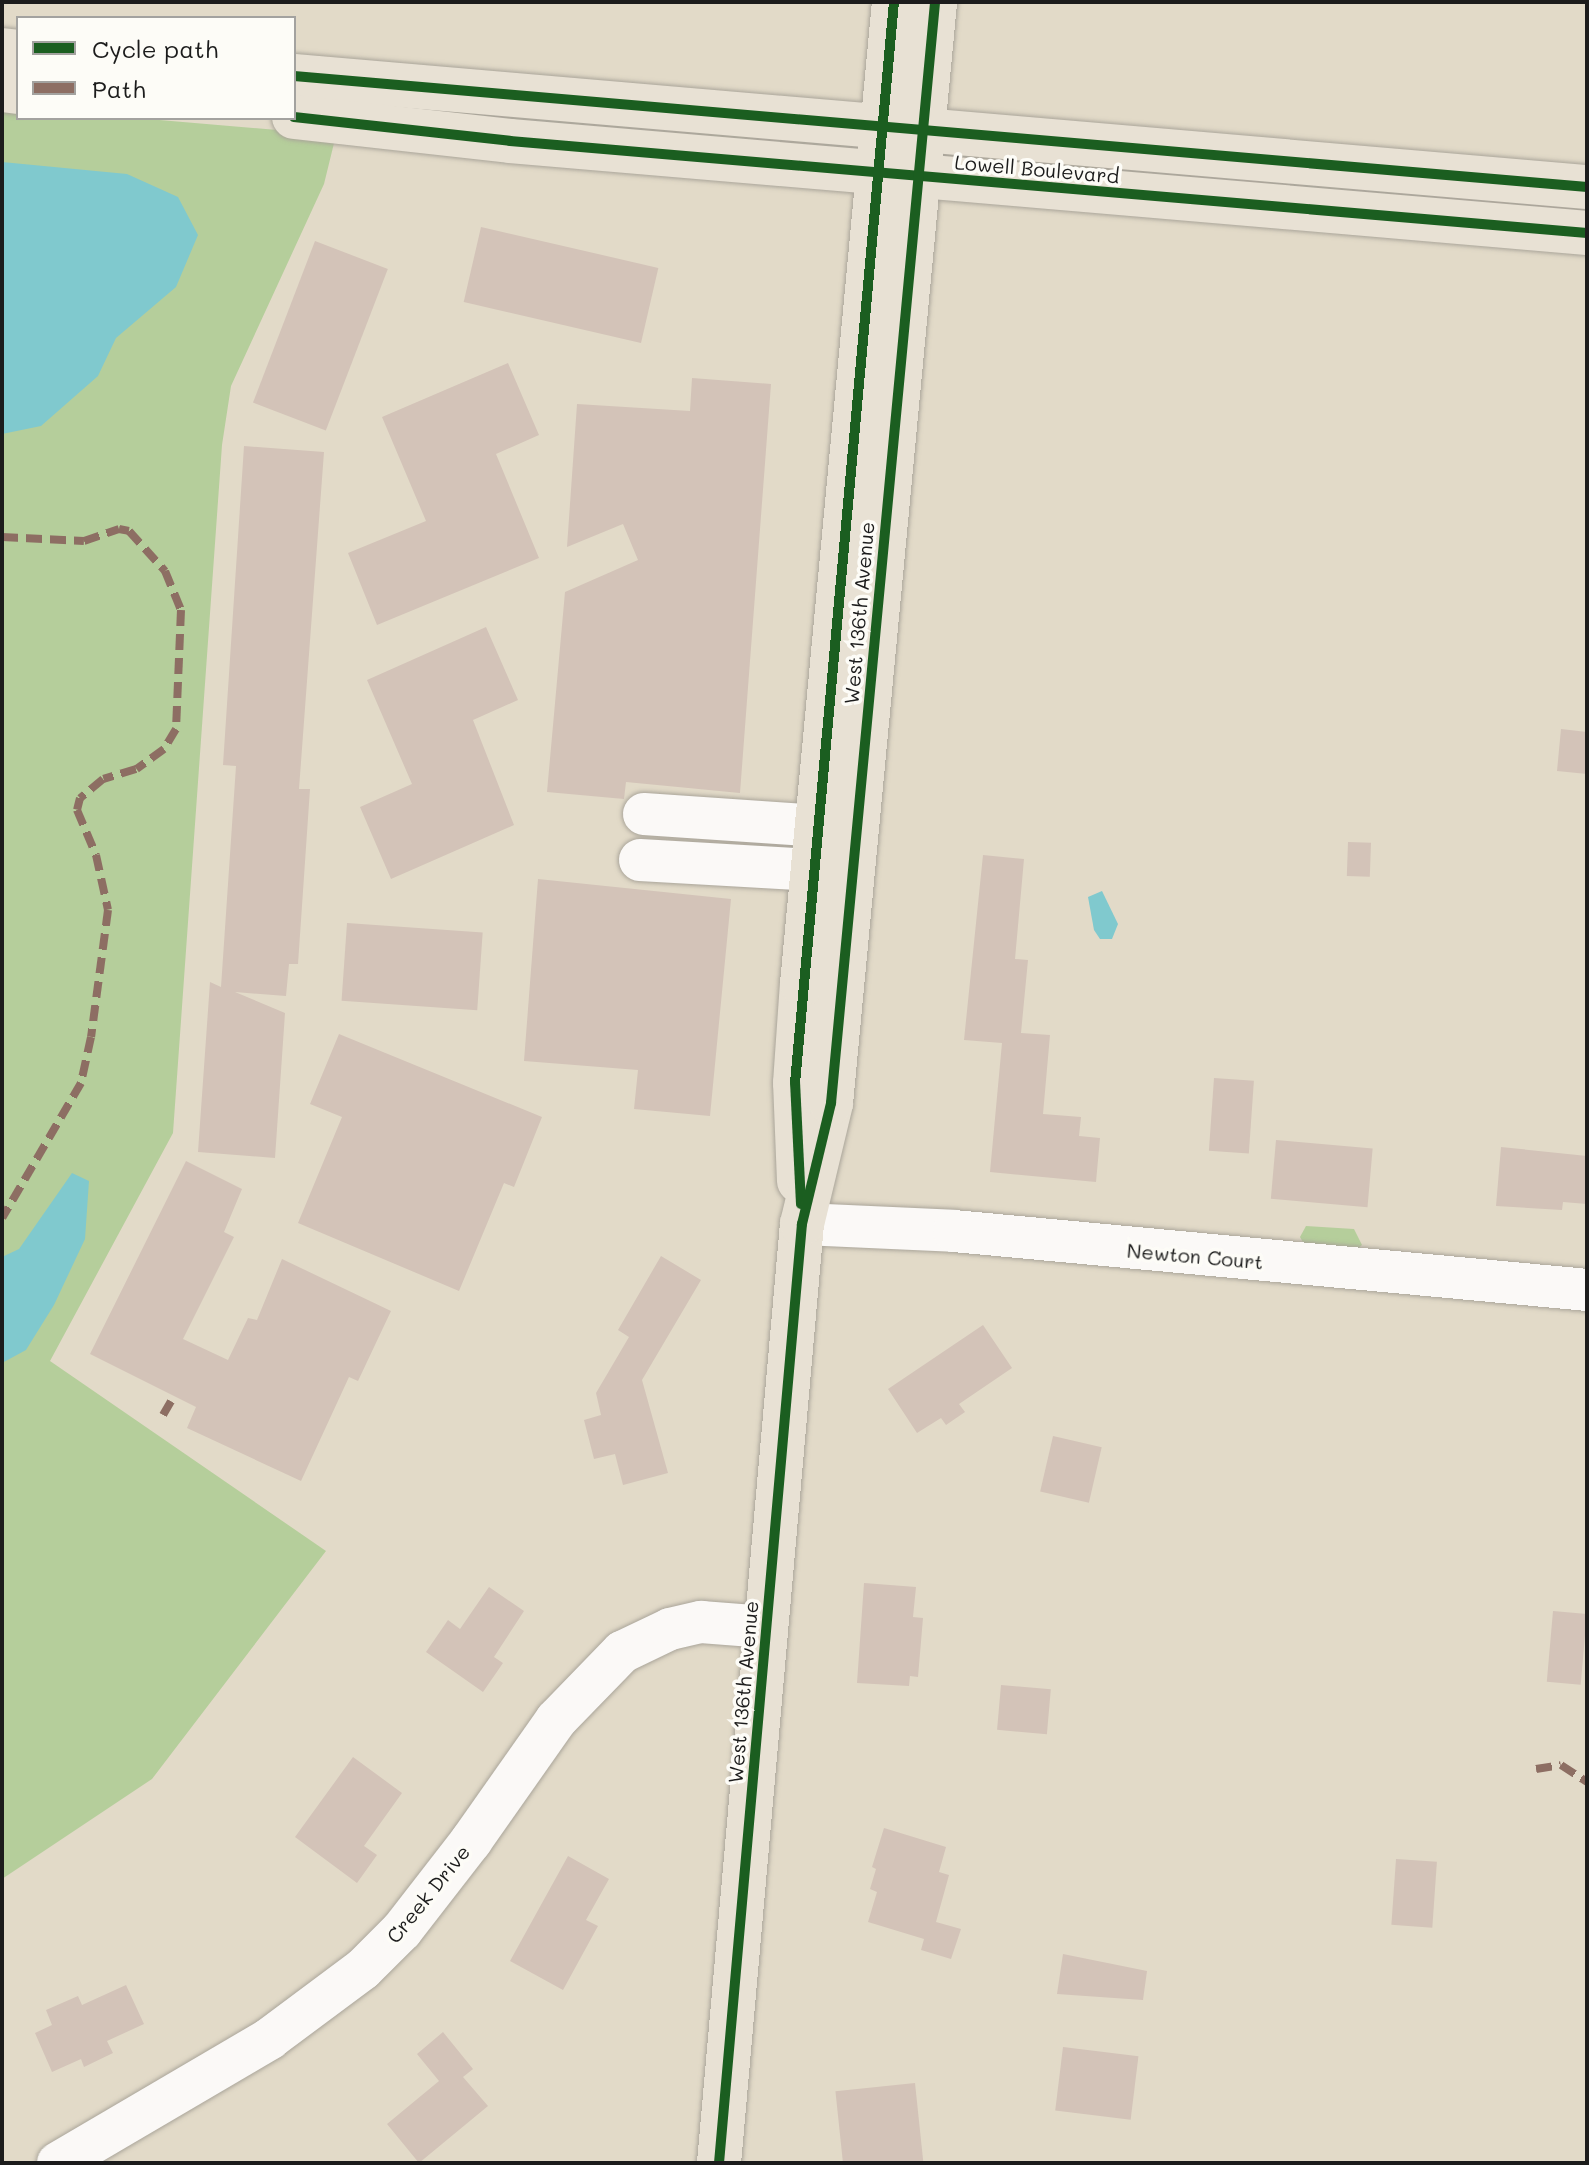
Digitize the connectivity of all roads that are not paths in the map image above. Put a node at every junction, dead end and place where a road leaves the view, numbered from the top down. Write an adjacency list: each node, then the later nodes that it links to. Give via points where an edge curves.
1 (894, 2): 5 (main road, West 136th Avenue)
2 (935, 2): 5 (main road, West 136th Avenue)
3 (296, 76): 5 (main road, Lowell Boulevard)
4 (296, 117): 6 (main road, Lowell Boulevard)
5 (903, 128): 6 (main road, West 136th Avenue); 7 (main road, Lowell Boulevard)
6 (899, 174): 8 (main road, Lowell Boulevard); 10 (main road, West 136th Avenue)
7 (1587, 187)
8 (1587, 233)
9 (644, 814): 10 (street)
10 (838, 827): 12 (main road, West 136th Avenue)
11 (640, 860): 12 (street)
12 (834, 871): 13 (main road, West 136th Avenue, via 795,1083)
13 (802, 1224): 14 (street, Newton Court, via 954,1231); 15 (main road, West 136th Avenue)
14 (1587, 1290)
15 (766, 1627): 16 (street, Creek Drive, via 701,1622 670,1629 622,1652 556,1720 463,1853 402,1930 363,1969 269,2039); 17 (main road, West 136th Avenue)
16 (58, 2163)
17 (719, 2163)

